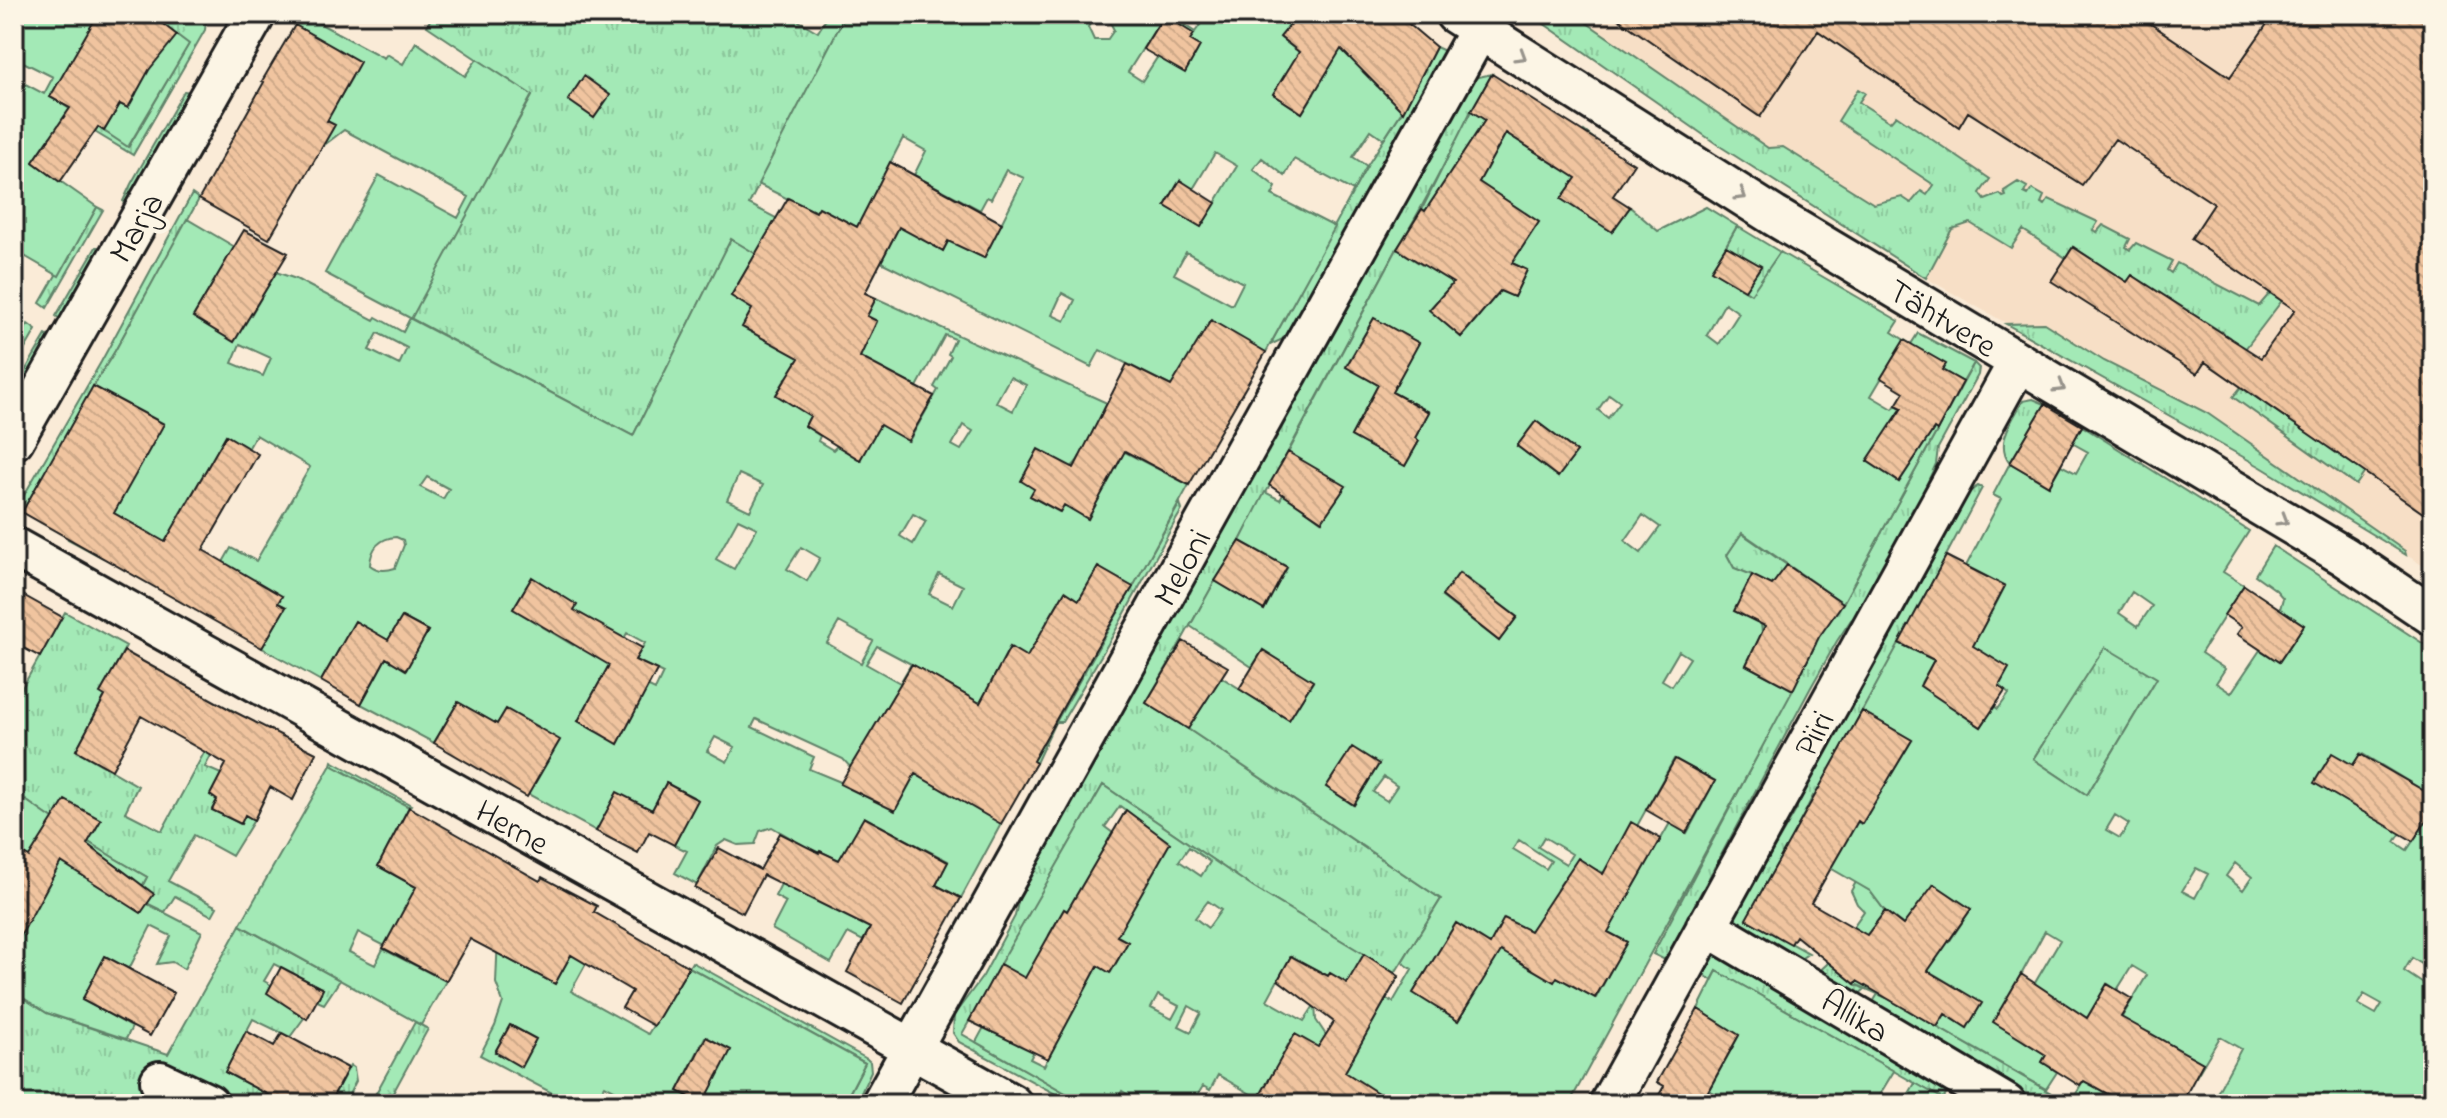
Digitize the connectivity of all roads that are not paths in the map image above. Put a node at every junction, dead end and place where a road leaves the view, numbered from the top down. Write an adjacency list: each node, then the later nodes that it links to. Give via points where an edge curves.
1 (256, 14): 4 (street, Marja)
2 (1467, 22): 3 (street, Tähtvere, one-way to 3); 8 (street, Meloni)
3 (2018, 362): 6 (street, Tähtvere, one-way to 6, via 2331,548); 7 (street, Piiri)
4 (14, 440)
5 (14, 547): 8 (street, Herne)
6 (2418, 606)
7 (1706, 926): 13 (street, Piiri); 14 (street, Allika)
8 (913, 1049): 11 (street, Meloni); 12 (street, Herne)
9 (160, 1081): 10 (street)
10 (209, 1104)
11 (881, 1104)
12 (1012, 1104)
13 (1609, 1104)
14 (2006, 1104)

